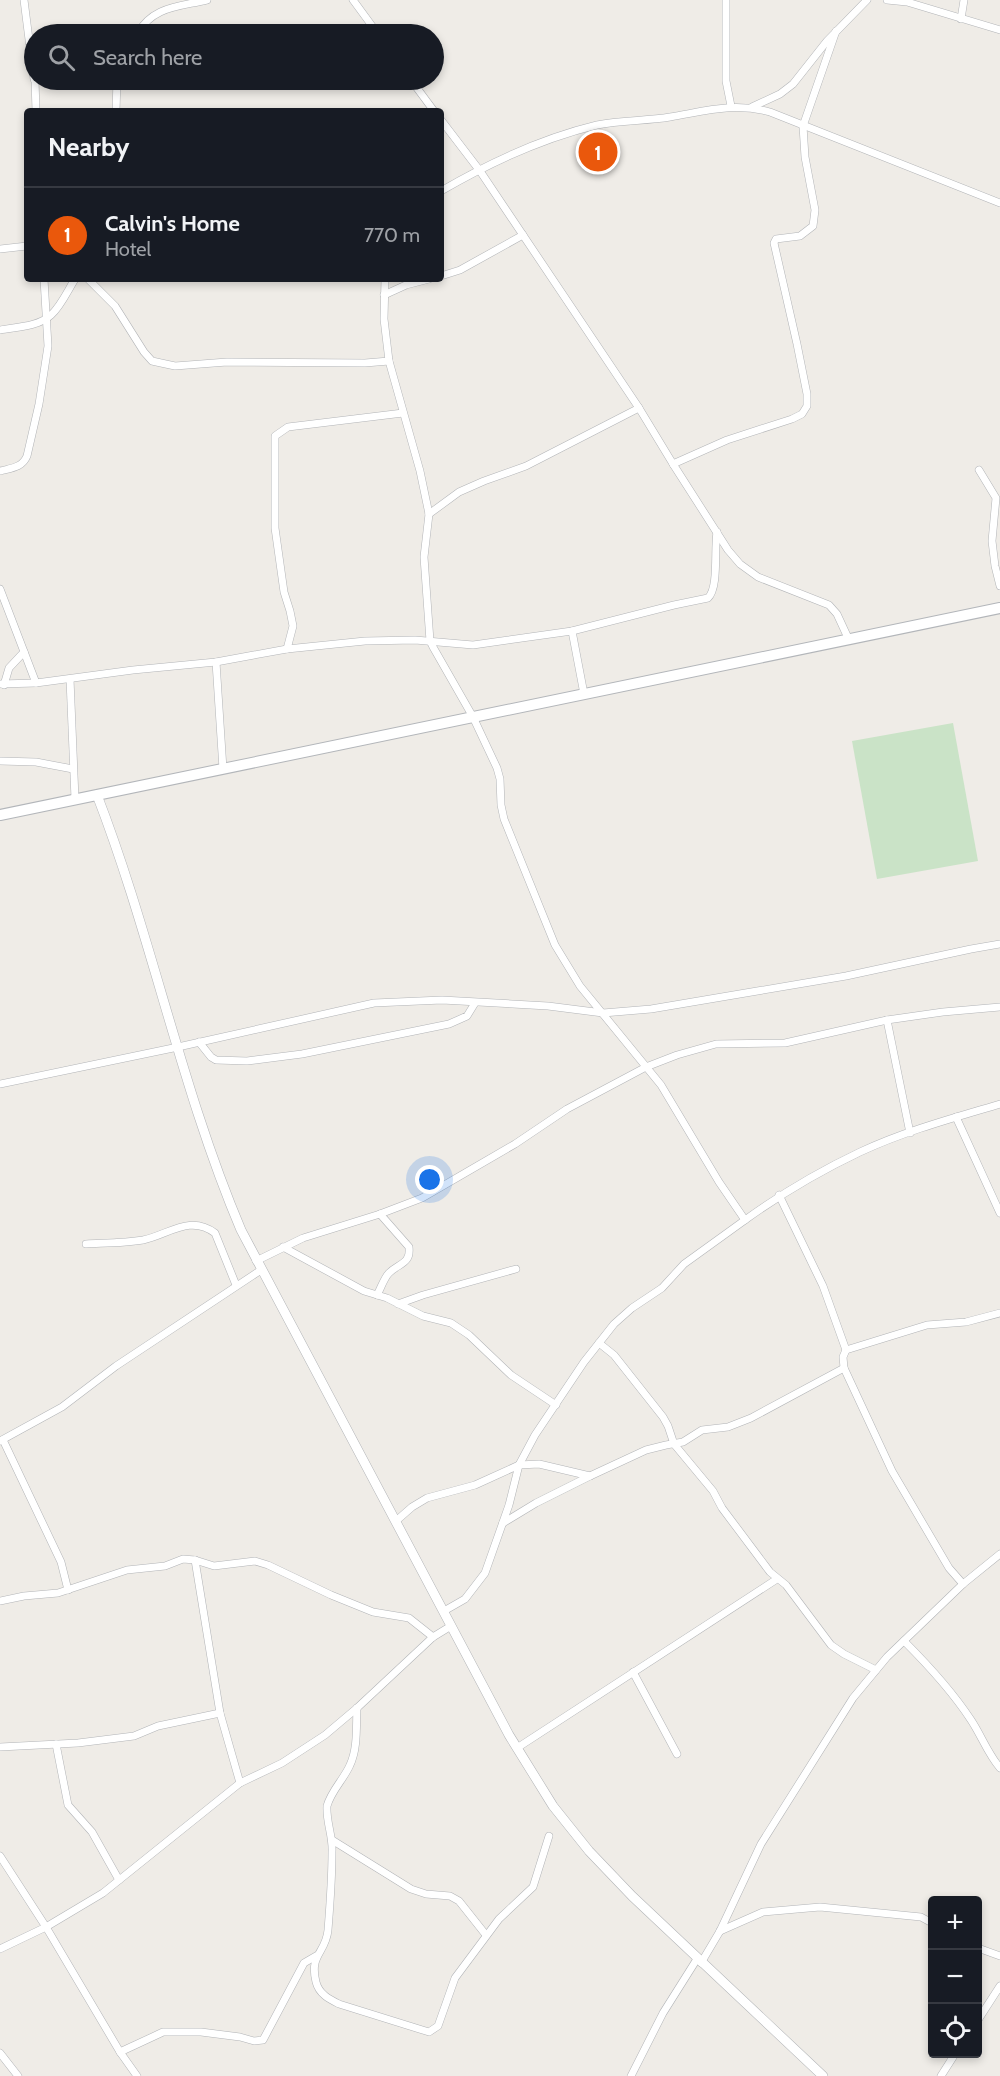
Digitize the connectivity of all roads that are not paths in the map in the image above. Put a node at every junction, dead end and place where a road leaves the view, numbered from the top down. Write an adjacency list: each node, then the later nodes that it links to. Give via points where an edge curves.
1 (24, 0): 9 (street)
2 (207, 0): 10 (street, via 158,11)
3 (352, 0): 11 (street)
4 (726, 0): 17 (street, via 726,81)
5 (867, 0): 13 (street)
6 (887, 0): 8 (street, via 907,2)
7 (964, 0): 8 (street)
8 (961, 19): 12 (street)
9 (27, 24)
10 (144, 24)
11 (370, 24)
12 (1000, 30)
13 (836, 31): 18 (street, via 788,88); 23 (street)
14 (35, 90): 19 (street)
15 (117, 90): 20 (street)
16 (418, 90): 21 (street)
17 (731, 106): 18 (street); 24 (street, via 600,125 550,138)
18 (752, 107): 23 (street)
19 (36, 108)
20 (116, 108)
21 (431, 108)
22 (444, 124): 24 (street)
23 (803, 126): 26 (street); 42 (street, via 815,220 800,236 776,239 774,243 807,406 792,419 727,440)
24 (480, 171): 25 (street); 27 (street)
25 (444, 189)
26 (1000, 203)
27 (523, 235): 30 (street); 40 (street)
28 (24, 246): 29 (street)
29 (0, 249)
30 (444, 275)
31 (44, 282): 37 (street)
32 (73, 282): 37 (street)
33 (91, 282): 39 (street, via 115,306 152,361 176,366)
34 (385, 282): 36 (street)
35 (418, 282): 36 (street)
36 (384, 295): 39 (street)
37 (47, 317): 38 (street); 44 (street, via 48,346 27,456 20,466)
38 (0, 330)
39 (389, 361): 41 (street)
40 (639, 408): 42 (street); 45 (street, via 545,457 459,492)
41 (403, 413): 45 (street); 53 (street, via 288,427 275,436 274,528 293,626)
42 (673, 464): 46 (street)
43 (979, 470): 47 (street, via 996,498 992,541)
44 (0, 471)
45 (429, 514): 52 (street, via 424,557)
46 (717, 532): 50 (street, via 715,583 708,598); 51 (street, via 748,571 833,608)
47 (1000, 586)
48 (0, 590): 54 (street)
49 (1000, 608): 51 (main road)
50 (572, 631): 52 (street, via 473,645); 59 (street)
51 (849, 640): 59 (main road)
52 (430, 641): 53 (street, via 365,641); 60 (street)
53 (287, 649): 55 (street)
54 (24, 652): 57 (street); 58 (street, via 9,669)
55 (216, 662): 56 (street); 63 (street)
56 (69, 679): 57 (street); 62 (street)
57 (36, 683): 58 (street)
58 (2, 685)
59 (584, 694): 60 (main road)
60 (473, 717): 63 (main road); 70 (street, via 498,772 504,819 555,945 580,986)
61 (0, 761): 62 (street)
62 (73, 769): 65 (street)
63 (223, 769): 64 (main road)
64 (97, 795): 65 (main road); 73 (street)
65 (75, 799): 66 (main road)
66 (0, 815)
67 (1000, 944): 70 (street, via 794,985 651,1009)
68 (475, 1003): 70 (street); 72 (street, via 374,1003); 72 (street, via 467,1016 449,1024 302,1054 226,1061 210,1057)
69 (1000, 1007): 71 (street)
70 (603, 1013): 74 (street)
71 (888, 1020): 74 (street, via 785,1043 716,1044); 78 (street)
72 (200, 1042): 73 (street)
73 (178, 1047): 75 (street); 85 (street, via 216,1169)
74 (646, 1067): 81 (street, via 567,1109 422,1198); 82 (street, via 675,1105)
75 (0, 1084)
76 (1000, 1104): 77 (street)
77 (956, 1117): 78 (street); 80 (street)
78 (910, 1133): 79 (street, via 860,1152)
79 (779, 1196): 82 (street); 92 (street, via 823,1286)
80 (1000, 1213)
81 (380, 1214): 84 (street); 88 (street, via 410,1252 407,1260 387,1275)
82 (745, 1220): 91 (street, via 684,1264 662,1288 614,1324)
83 (86, 1244): 87 (street, via 143,1240 195,1225 215,1233)
84 (283, 1247): 85 (street); 88 (street)
85 (259, 1266): 87 (street); 99 (street)
86 (516, 1269): 89 (street)
87 (236, 1285): 95 (street, via 62,1407)
88 (377, 1295): 89 (street)
89 (398, 1304): 94 (street, via 451,1323 511,1376)
90 (1000, 1313): 92 (street, via 966,1322 927,1325)
91 (599, 1343): 94 (street); 96 (street, via 614,1355 663,1417)
92 (846, 1350): 93 (street)
93 (844, 1368): 96 (street, via 751,1418 728,1427 702,1430); 104 (street, via 892,1471)
94 (556, 1405): 97 (street)
95 (1, 1441): 105 (street, via 61,1562)
96 (674, 1444): 98 (street, via 656,1447); 103 (street)
97 (519, 1465): 98 (street, via 539,1464); 99 (street, via 475,1485 427,1498); 100 (street)
98 (590, 1476): 100 (street)
99 (396, 1521): 107 (street)
100 (503, 1523): 107 (street, via 477,1586 465,1599)
101 (1000, 1554): 104 (street)
102 (195, 1560): 105 (street, via 127,1570); 109 (street, via 214,1566 260,1561 373,1612 409,1618); 114 (street)
103 (777, 1579): 111 (street, via 786,1585 831,1645); 112 (street)
104 (963, 1584): 110 (street)
105 (68, 1590): 106 (street)
106 (0, 1601)
107 (444, 1611): 108 (street)
108 (451, 1626): 109 (street); 117 (street)
109 (433, 1637): 113 (street)
110 (904, 1641): 111 (street); 119 (street, via 950,1691)
111 (876, 1670): 127 (street, via 853,1698 761,1844)
112 (633, 1672): 117 (street); 118 (street)
113 (357, 1708): 120 (street, via 325,1735); 122 (street, via 354,1756 328,1800)
114 (220, 1713): 115 (street, via 158,1725 134,1736); 120 (street)
115 (56, 1744): 116 (street); 124 (street, via 68,1805 92,1832)
116 (0, 1747)
117 (516, 1748): 133 (street, via 553,1806 589,1851)
118 (677, 1754)
119 (1000, 1768)
120 (240, 1783): 124 (street)
121 (549, 1836): 128 (street, via 533,1887)
122 (332, 1840): 128 (street, via 411,1889 459,1901); 131 (street, via 328,1935)
123 (0, 1856): 126 (street)
124 (119, 1880): 126 (street)
125 (928, 1920): 127 (street, via 820,1907 763,1912)
126 (46, 1927): 129 (street); 136 (street)
127 (720, 1932): 133 (street)
128 (486, 1935): 131 (street, via 455,1978 438,2026 429,2032 326,1997 317,1984)
129 (0, 1949)
130 (982, 1949): 132 (street)
131 (316, 1956): 136 (street, via 304,1962 263,2040 201,2032 163,2032)
132 (1000, 1956)
133 (699, 1961): 141 (street, via 663,2013); 142 (street)
134 (1000, 1986): 135 (street)
135 (982, 2014)
136 (120, 2052): 140 (street)
137 (0, 2053): 139 (street)
138 (953, 2058): 143 (street)
139 (18, 2076)
140 (136, 2076)
141 (631, 2076)
142 (823, 2076)
143 (941, 2076)

